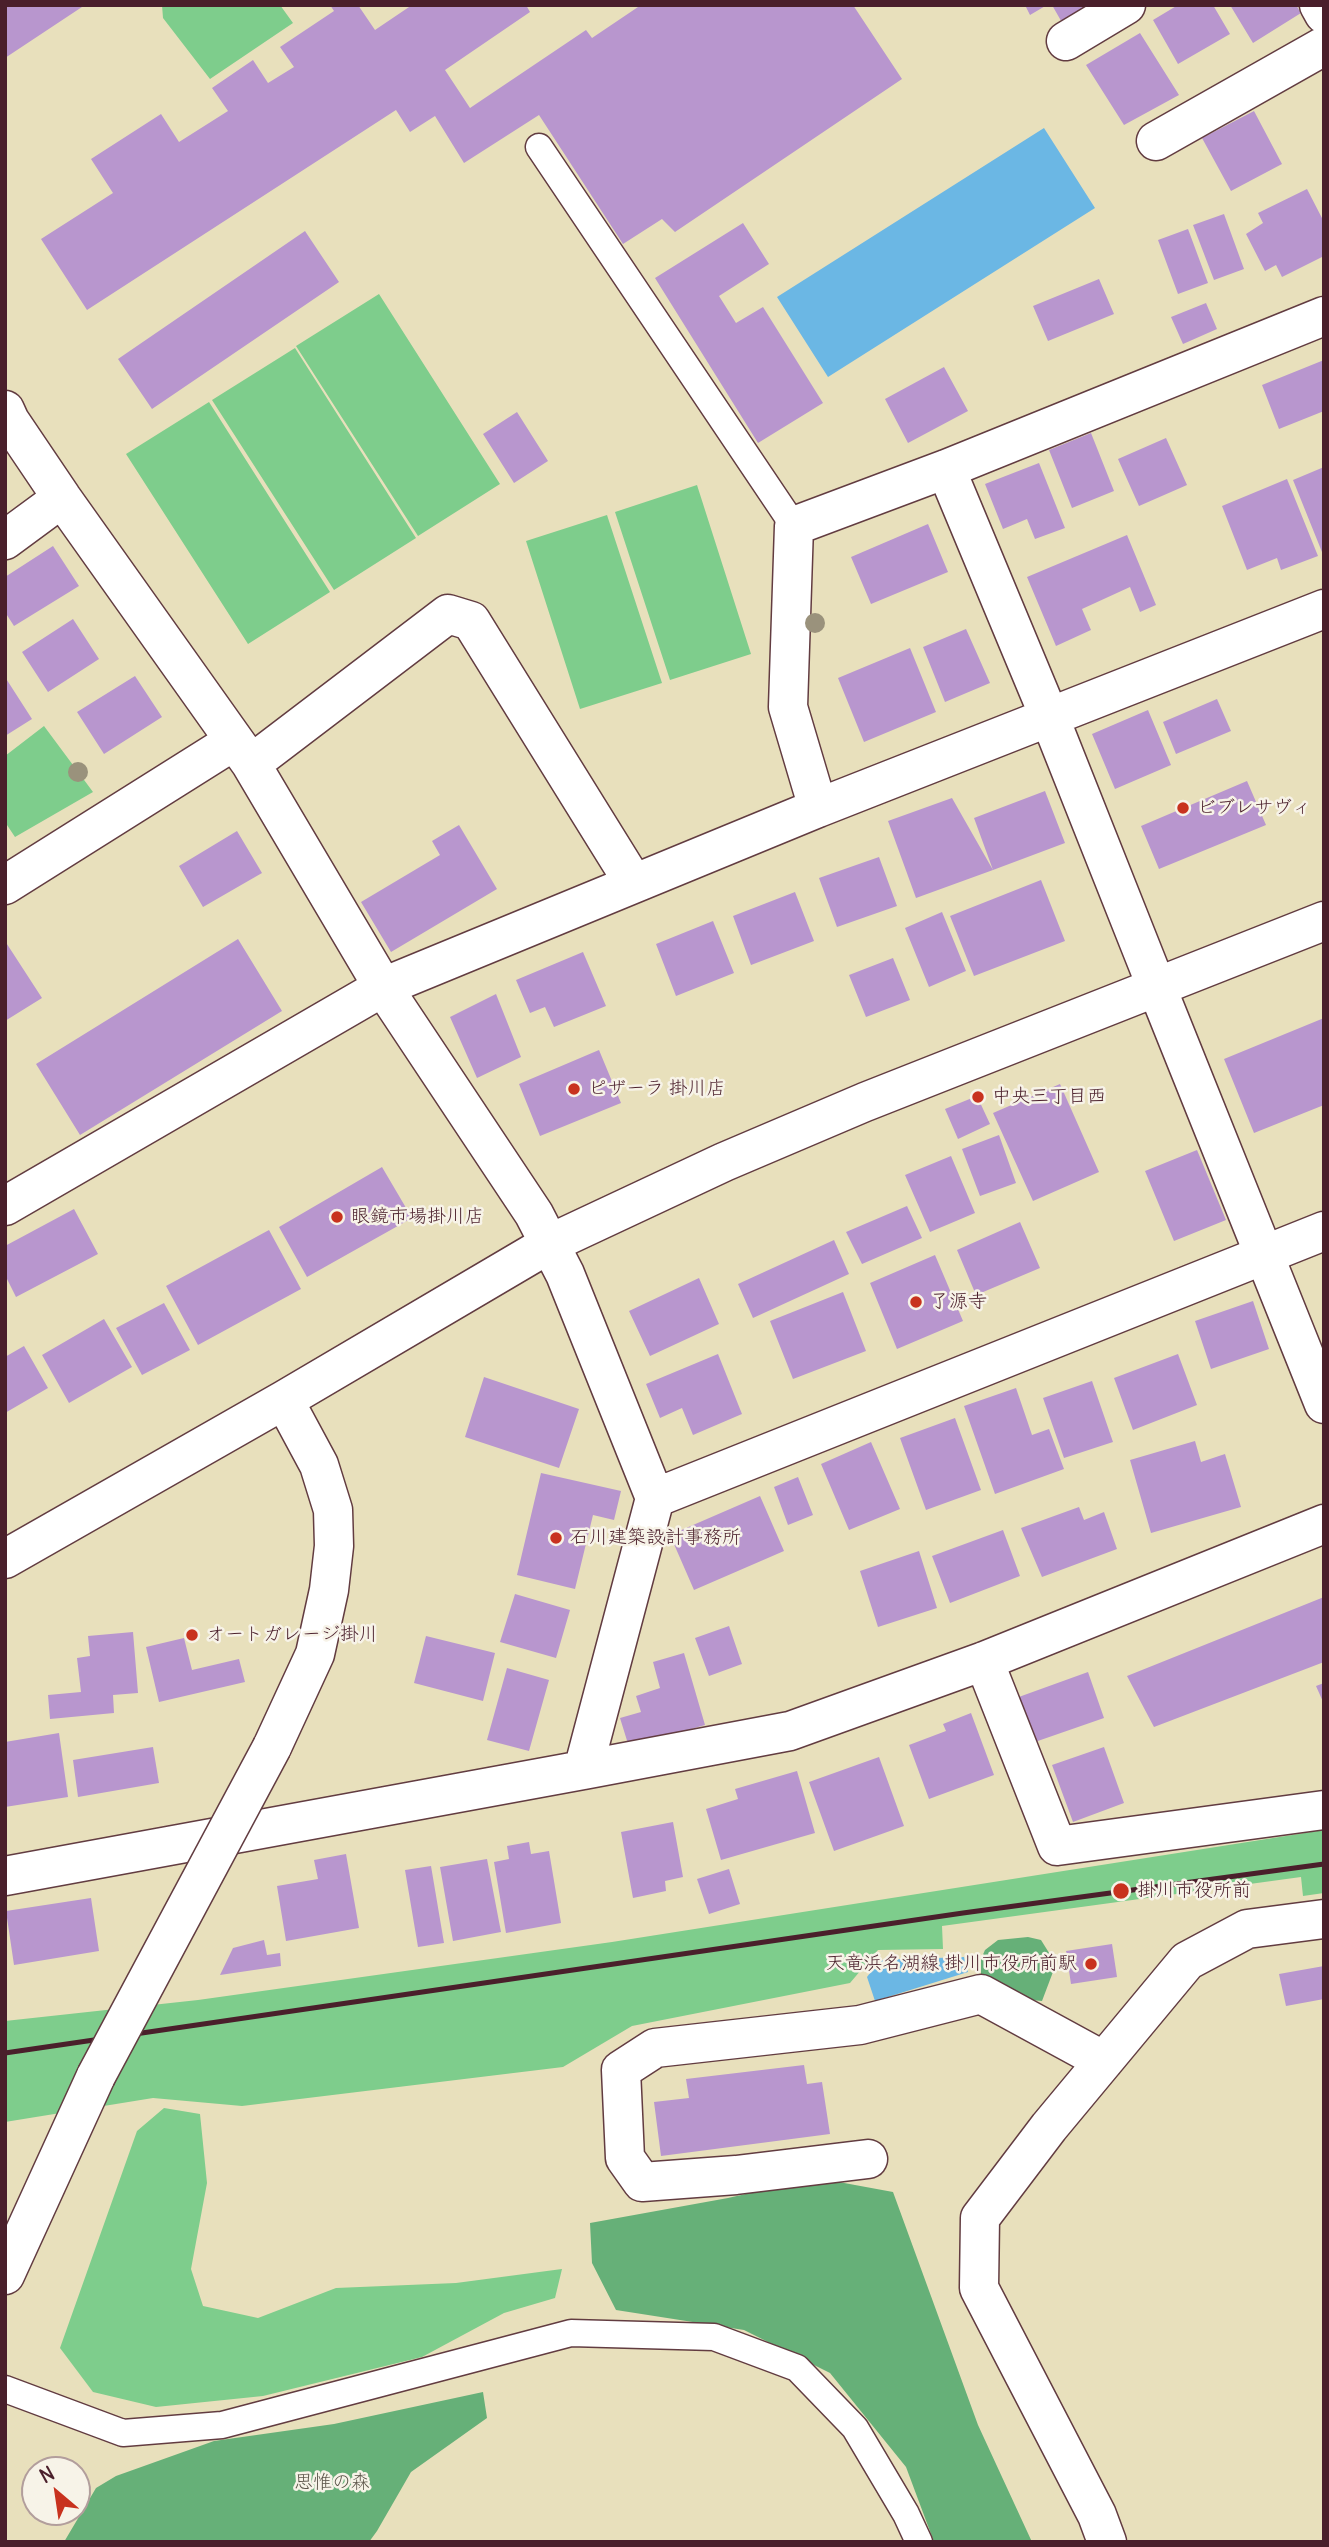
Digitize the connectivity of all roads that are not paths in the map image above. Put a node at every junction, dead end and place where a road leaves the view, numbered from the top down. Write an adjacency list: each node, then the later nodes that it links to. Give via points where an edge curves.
1 (1126, 5): 3 (street)
2 (1322, 17): 4 (street)
3 (1066, 41)
4 (1156, 141)
5 (540, 147): 10 (lane)
6 (1324, 316): 8 (street)
7 (5, 410): 9 (street)
8 (946, 469): 10 (street); 13 (street)
9 (62, 498): 11 (street); 14 (street)
10 (794, 526): 15 (street, via 788,707)
11 (5, 540)
12 (1324, 609): 13 (street)
13 (1049, 716): 15 (street); 20 (street)
14 (243, 753): 16 (street); 17 (street, via 448,614 471,621); 19 (street)
15 (818, 808): 17 (street)
16 (9, 875)
17 (633, 882): 19 (street)
18 (1324, 921): 20 (street)
19 (383, 987): 21 (street); 23 (street, via 534,1214)
20 (1157, 988): 23 (street, via 724,1161); 24 (street)
21 (5, 1206)
22 (1324, 1231): 24 (street)
23 (549, 1244): 25 (street); 27 (street)
24 (1263, 1256): 26 (street); 27 (street)
25 (284, 1400): 29 (street); 37 (street, bridge, via 319,1465 333,1510 329,1590 314,1654 272,1746 96,2076)
26 (1324, 1404)
27 (655, 1498): 31 (street)
28 (1324, 1524): 30 (street)
29 (5, 1559)
30 (984, 1661): 31 (street, via 790,1731); 32 (street, via 1056,1846)
31 (583, 1770): 33 (street)
32 (1324, 1810)
33 (5, 1877)
34 (1324, 1919): 35 (street, via 1247,1929 1187,1961)
35 (1104, 2061): 36 (street, via 981,1994 860,2025 655,2048 621,2070 625,2158 642,2182); 40 (street, via 980,2218 979,2288)
36 (868, 2159)
37 (5, 2275)
38 (5, 2389): 39 (lane, via 123,2433 222,2425 571,2333 714,2337 797,2368 855,2428)
39 (919, 2542)
40 (1107, 2542)

